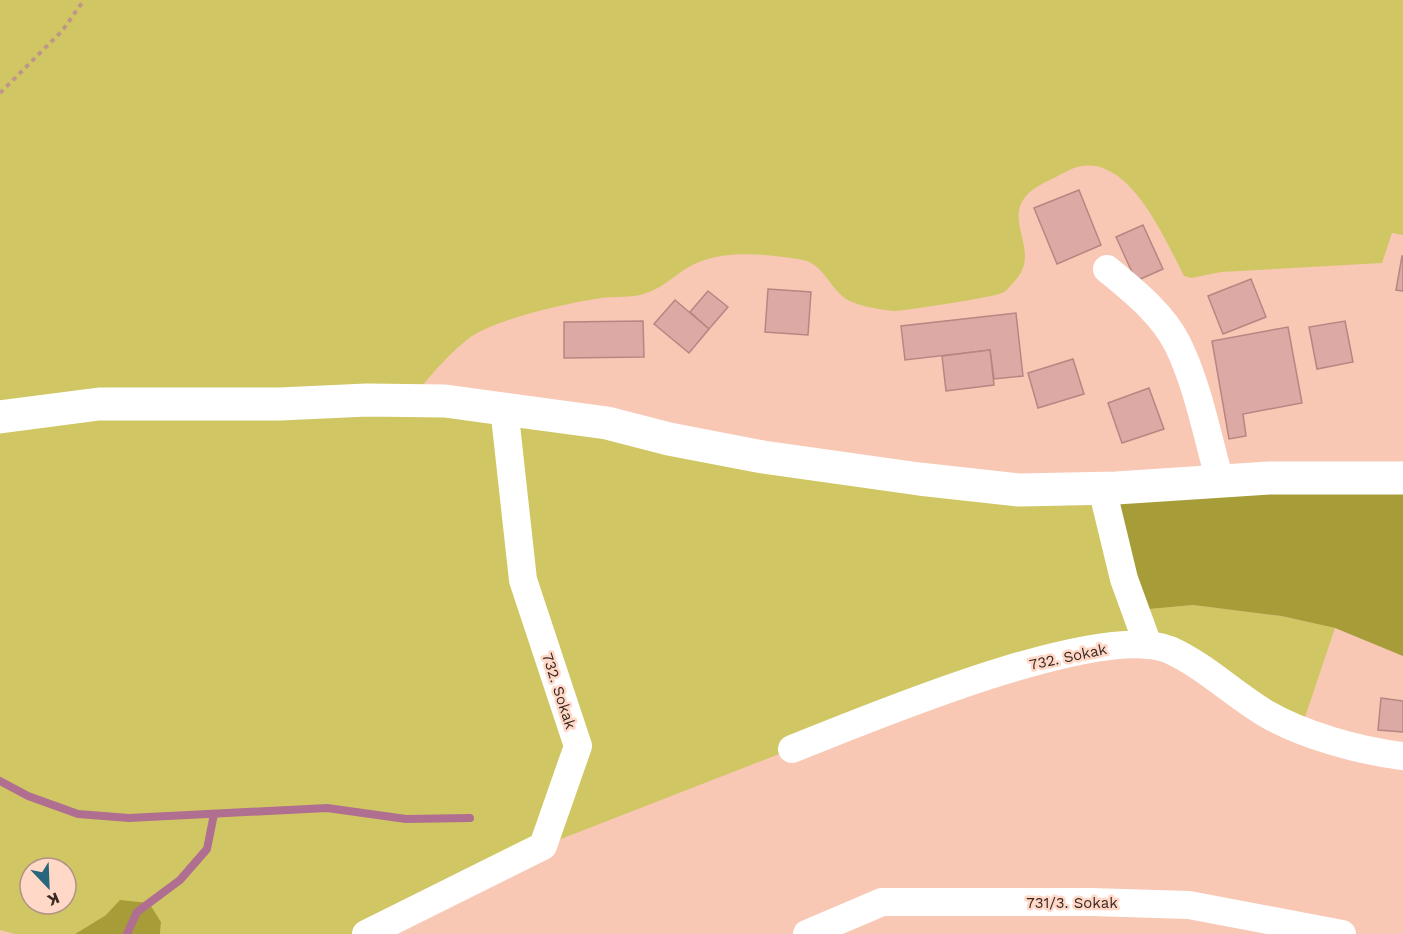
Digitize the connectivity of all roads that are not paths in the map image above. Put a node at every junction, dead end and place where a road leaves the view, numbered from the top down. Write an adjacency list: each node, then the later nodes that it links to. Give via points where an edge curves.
1 (1107, 269): 5 (street, via 1141,298 1176,342)
2 (504, 407): 3 (street, via 444,400 99,404); 6 (street, via 607,423 669,440 763,457 919,479 1019,490); 10 (street, 732. Sokak, via 523,580 578,746 543,846)
3 (0, 417)
4 (1403, 478): 5 (street)
5 (1220, 481): 6 (street)
6 (1102, 488): 7 (street, via 1124,579)
7 (1148, 645): 8 (street, 732. Sokak, via 1090,649 981,677); 9 (street, 732. Sokak, via 1190,660 1266,713 1334,740)
8 (792, 748)
9 (1403, 756)
10 (366, 934)
11 (807, 934): 12 (street, 731/3. Sokak, via 882,902 1189,905)
12 (1342, 934)

